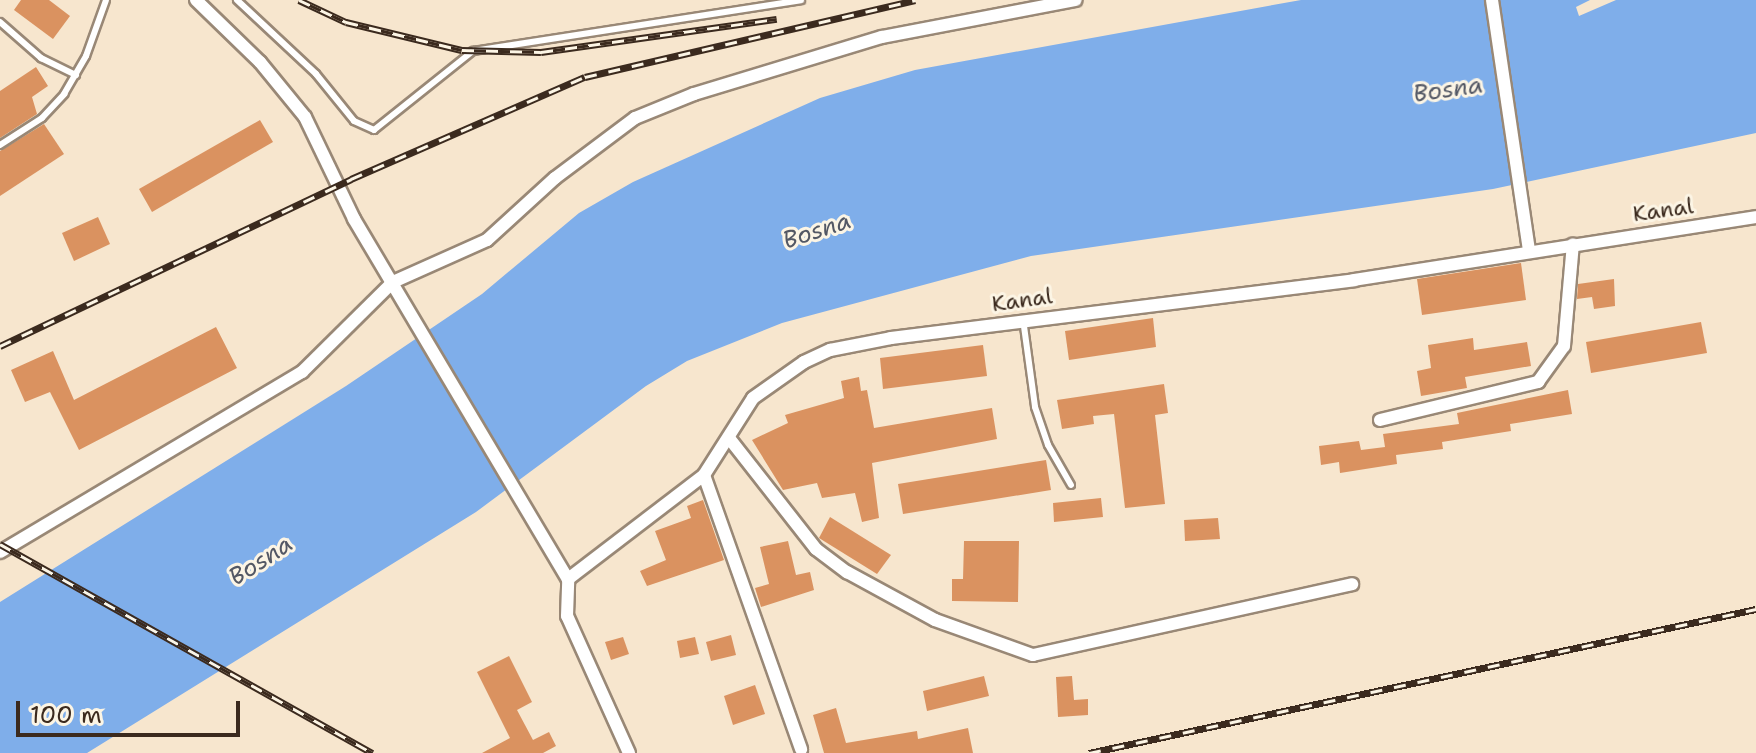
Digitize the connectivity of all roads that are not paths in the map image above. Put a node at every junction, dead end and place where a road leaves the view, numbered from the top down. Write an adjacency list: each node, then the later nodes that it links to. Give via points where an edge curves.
1 (106, 0): 8 (lane)
2 (196, 0): 13 (street, via 305,117 354,219)
3 (237, 0): 4 (lane, via 316,74 354,121 374,130 473,51)
4 (801, 0)
5 (1076, 0): 13 (street, via 882,37 694,94 635,118 555,178 487,240)
6 (1492, 0): 12 (street)
7 (0, 22): 8 (lane, via 41,58)
8 (76, 75): 9 (lane, via 42,118)
9 (0, 145)
10 (1756, 217): 11 (street, Kanal)
11 (1573, 244): 12 (street, Kanal); 15 (street, via 1564,346 1538,382)
12 (1529, 251): 14 (street, Kanal, via 1244,295 1170,299)
13 (393, 282): 19 (street, via 302,372); 20 (street)
14 (1023, 319): 16 (street, Kanal, via 830,350 776,378 753,398); 18 (lane, via 1035,407 1048,445)
15 (1380, 420)
16 (729, 438): 17 (street, Kanal); 21 (street, via 816,549 847,572 935,620 1033,655)
17 (704, 475): 20 (street, Kanal); 22 (street)
18 (1071, 485)
19 (0, 552)
20 (568, 579): 23 (street, via 567,616)
21 (1352, 584)
22 (801, 749)
23 (629, 753)

